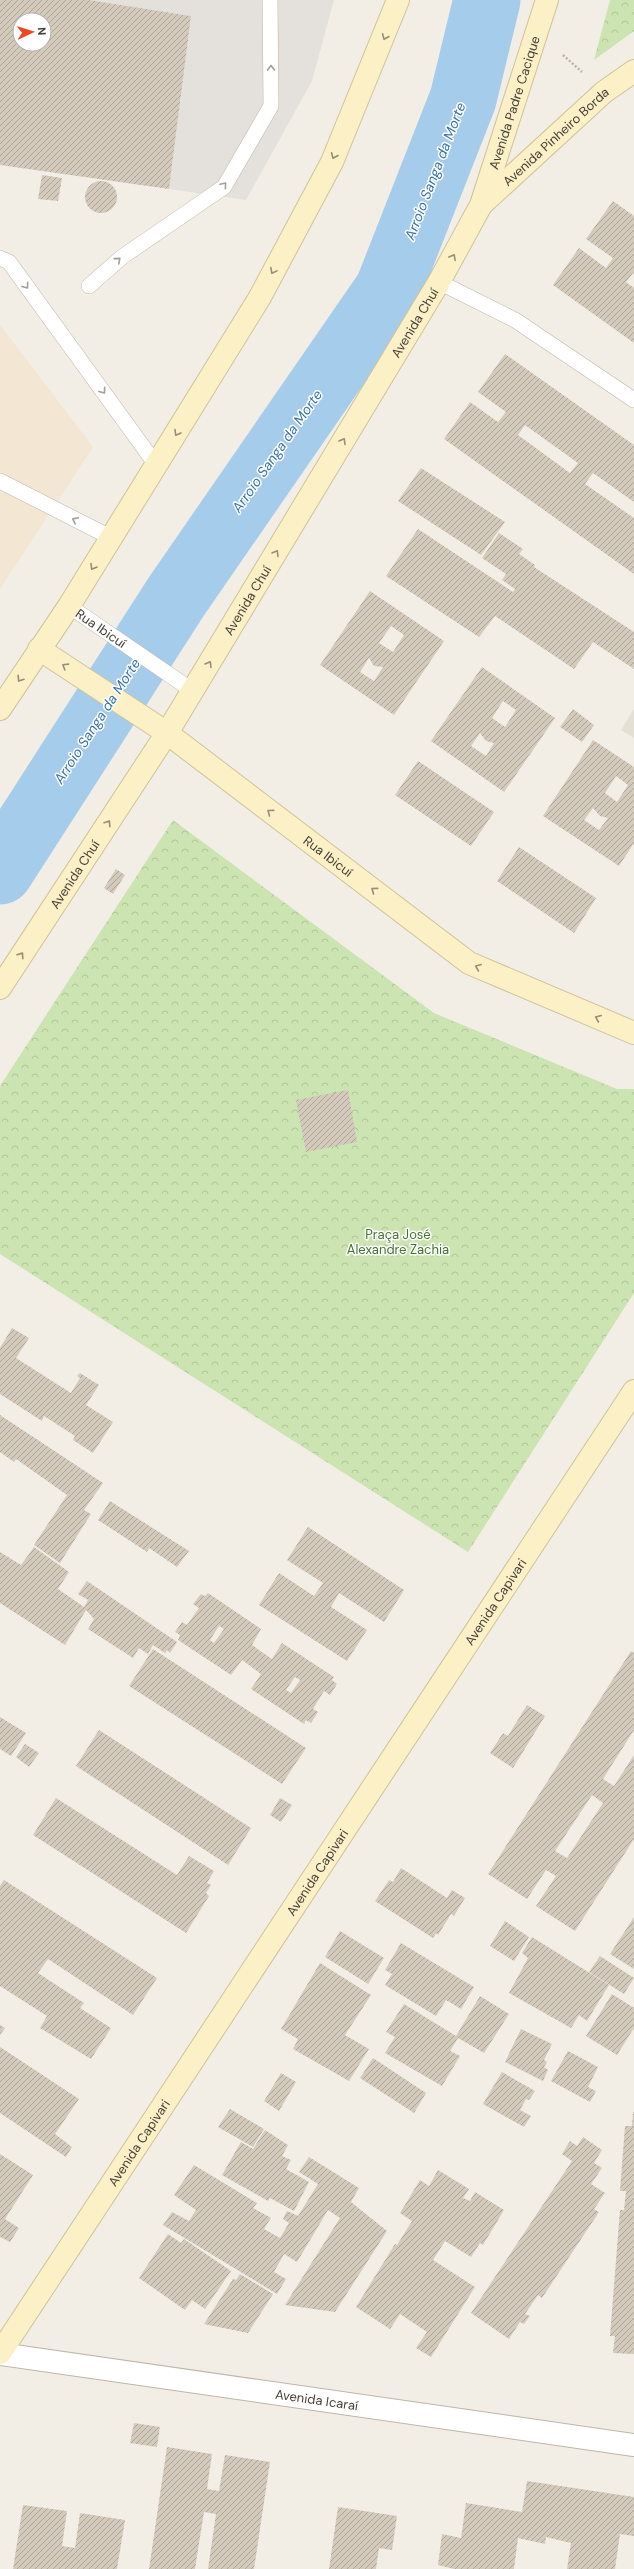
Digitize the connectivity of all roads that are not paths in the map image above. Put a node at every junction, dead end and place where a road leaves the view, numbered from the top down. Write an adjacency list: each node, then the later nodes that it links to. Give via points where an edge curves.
1 (270, 0): 8 (lane, one-way to 1, via 122,257 224,187 271,106)
2 (398, 0): 10 (main road, one-way to 10, via 332,162 260,297)
3 (547, 0): 5 (main road, Avenida Padre Cacique)
4 (634, 71): 5 (main road, Avenida Pinheiro Borda, via 604,92)
5 (481, 205): 7 (main road, Avenida Chuí, one-way to 5)
6 (0, 258): 10 (lane, one-way to 10, via 9,262)
7 (439, 282): 9 (lane, via 515,320); 15 (main road, Avenida Chuí, one-way to 7)
8 (89, 286)
9 (634, 400)
10 (157, 466): 12 (main road)
11 (0, 481): 12 (lane, one-way to 11)
12 (110, 537): 13 (main road, one-way to 13)
13 (69, 606): 14 (main road); 15 (lane, Rua Ibicuí)
14 (39, 649): 16 (main road, one-way to 16); 17 (main road, Rua Ibicuí, one-way to 14)
15 (193, 691): 17 (main road, Avenida Chuí)
16 (0, 709)
17 (167, 733): 18 (main road, Avenida Chuí, one-way to 17); 19 (main road, Rua Ibicuí, one-way to 17, via 469,963)
18 (0, 988)
19 (634, 1033)
20 (634, 1391): 21 (main road, Avenida Capivari)
21 (0, 2353): 22 (street, Avenida Icaraí)
22 (634, 2445)

